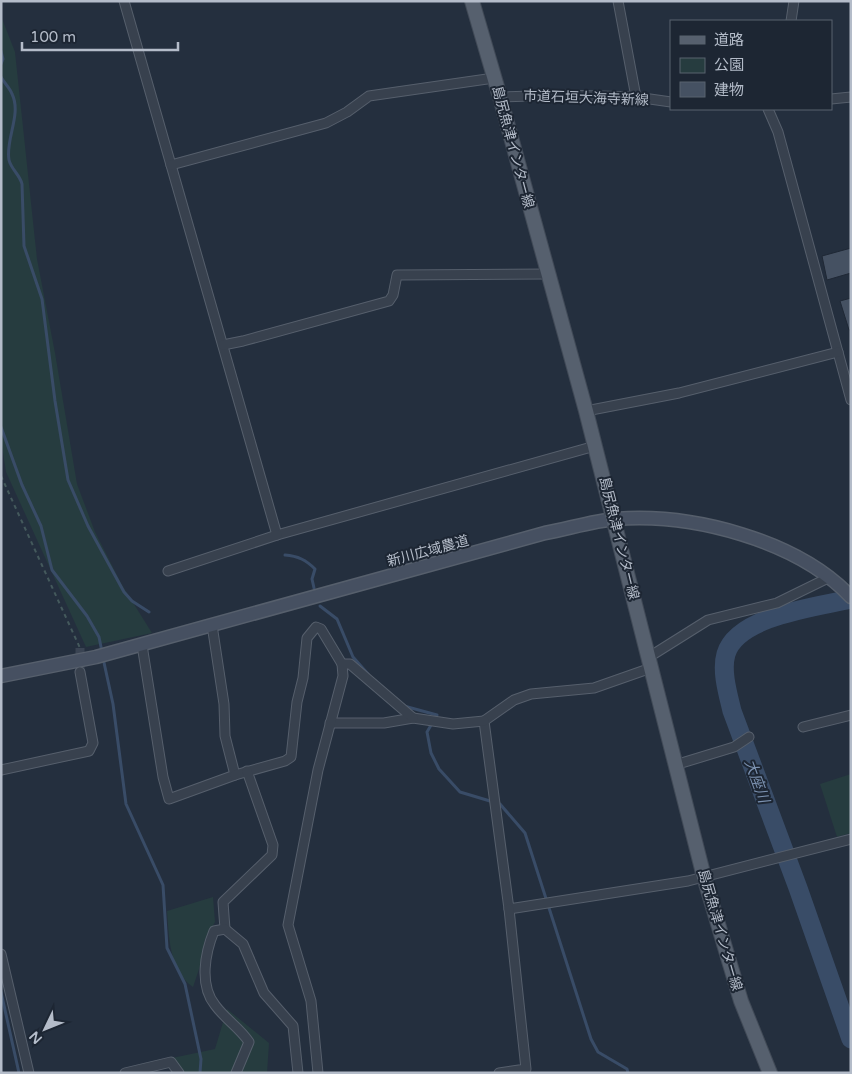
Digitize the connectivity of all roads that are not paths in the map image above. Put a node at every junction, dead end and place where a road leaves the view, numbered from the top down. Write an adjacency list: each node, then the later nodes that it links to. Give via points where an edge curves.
1 (124, 1): 13 (street)
2 (472, 1): 6 (main road, 島尻魚津インター線)
3 (618, 1): 8 (street)
4 (794, 1): 5 (street)
5 (791, 20)
6 (494, 78): 7 (main road, 島尻魚津インター線); 13 (street, via 368,96 326,123)
7 (500, 97): 8 (street, 市道石垣大海寺新線); 14 (main road, 島尻魚津インター線)
8 (636, 97): 11 (street, 市道石垣大海寺新線)
9 (851, 97): 10 (street)
10 (832, 99)
11 (670, 102)
12 (768, 110): 16 (street, via 778,132)
13 (171, 165): 15 (street)
14 (548, 274): 15 (street, via 397,275 393,295 388,301); 18 (main road, 島尻魚津インター線)
15 (223, 345): 21 (street)
16 (838, 352): 17 (street); 18 (street, via 679,393)
17 (851, 400)
18 (586, 411): 19 (main road, 島尻魚津インター線)
19 (595, 446): 20 (main road, 島尻魚津インター線); 21 (street)
20 (614, 520): 23 (street, 新川広域農道, via 694,522 748,536 776,545); 25 (street, 新川広域農道, via 545,534); 27 (main road, 島尻魚津インター線)
21 (277, 535): 22 (street)
22 (168, 571)
23 (828, 578): 24 (street, 新川広域農道); 27 (street, via 777,603 708,620)
24 (846, 592)
25 (212, 625): 26 (street, 新川広域農道); 40 (street, via 224,704 225,736)
26 (142, 645): 30 (street, 新川広域農道); 40 (street, via 169,799)
27 (650, 662): 33 (street, via 594,688 531,694 514,700); 37 (main road, 島尻魚津インター線)
28 (342, 664): 32 (street, via 350,664); 34 (street, via 343,676); 39 (street, via 326,634 316,627 311,630 307,638 291,757 285,762)
29 (80, 672): 38 (street, via 93,743 89,751)
30 (1, 676)
31 (851, 715): 35 (street)
32 (413, 718): 33 (street, via 453,724); 34 (street, via 384,723)
33 (484, 721): 43 (street)
34 (330, 723): 52 (street, via 288,925 311,1001)
35 (803, 727)
36 (749, 737): 37 (street, via 734,747)
37 (675, 765): 42 (main road, 島尻魚津インター線)
38 (1, 770)
39 (247, 771): 40 (street); 44 (street, via 273,845 272,855 223,902)
40 (235, 775)
41 (851, 838): 42 (street)
42 (704, 877): 43 (street); 54 (main road, 島尻魚津インター線, via 741,1001)
43 (509, 909): 46 (street)
44 (226, 929): 50 (street, via 214,931 207,947 206,991 215,1006 249,1042); 51 (street, via 243,944 264,993 293,1026)
45 (1, 954): 47 (street)
46 (526, 1071): 53 (street)
47 (29, 1073)
48 (124, 1073): 49 (street, via 171,1062)
49 (178, 1073)
50 (236, 1073)
51 (298, 1073)
52 (318, 1073)
53 (499, 1073)
54 (770, 1073)

